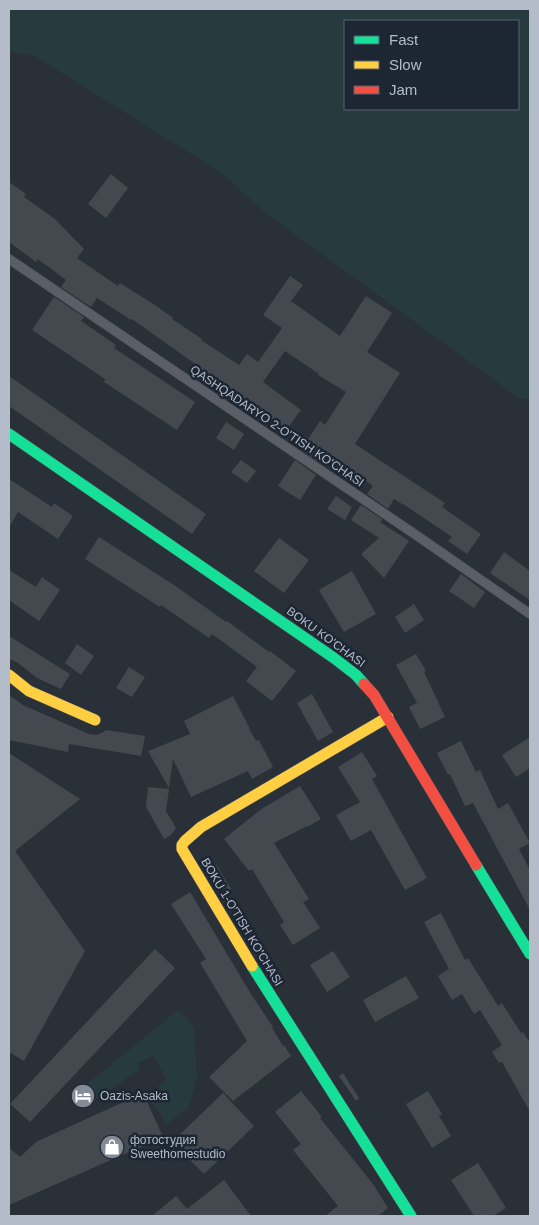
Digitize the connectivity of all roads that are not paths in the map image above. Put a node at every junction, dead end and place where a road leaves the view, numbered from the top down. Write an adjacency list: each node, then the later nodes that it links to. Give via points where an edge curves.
1 (9, 259): 3 (lane, QASHQADARYO 2-O'TISH KO'CHASI)
2 (9, 434): 5 (street, BOKU KO'CHASI, via 334,658 365,684)
3 (530, 614)
4 (9, 675): 6 (street, via 29,691)
5 (388, 717): 7 (street, BOKU KO'CHASI); 8 (street, BOKU 1-O'TISH KO'CHASI, via 201,827 182,846 264,986)
6 (95, 720)
7 (530, 954)
8 (410, 1216)

